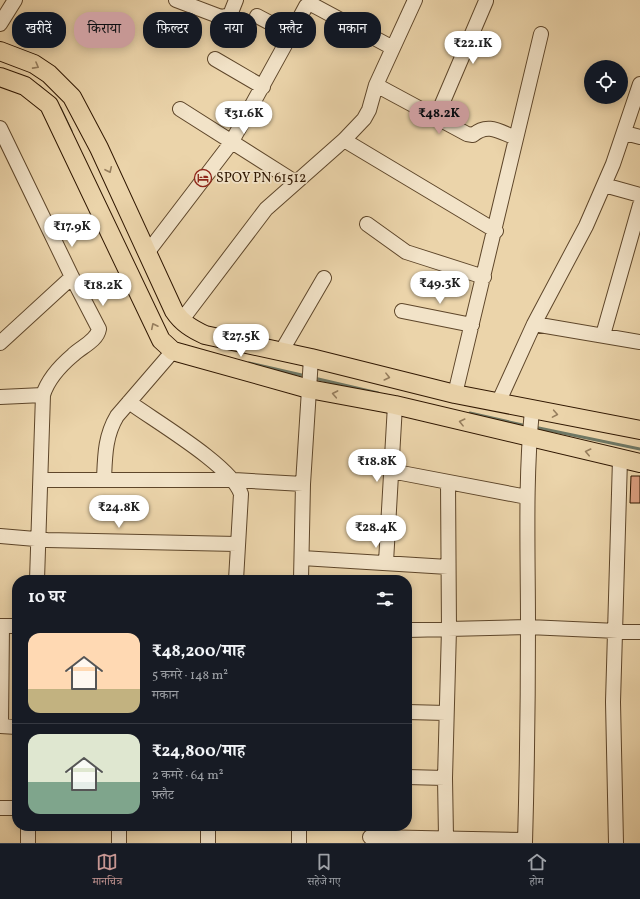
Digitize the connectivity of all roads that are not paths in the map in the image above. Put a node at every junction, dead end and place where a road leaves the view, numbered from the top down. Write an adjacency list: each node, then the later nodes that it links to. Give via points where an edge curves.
1 (15, 0): 9 (street)
2 (176, 0): 3 (street, via 225,17 232,12)
3 (236, 0)
4 (414, 0): 12 (street)
5 (486, 1): 20 (street)
6 (303, 12): 12 (street, via 306,6 311,4)
7 (257, 16): 8 (street)
8 (265, 20)
9 (0, 24)
10 (541, 34): 24 (street)
11 (284, 48): 18 (street)
12 (393, 48): 17 (street)
13 (0, 51): 33 (main road, one-way to 33, via 34,64 49,74 72,97 99,148)
14 (215, 58): 18 (street)
15 (0, 77): 37 (main road, via 25,86 49,105)
16 (640, 84): 22 (street)
17 (376, 85): 20 (street); 25 (street, via 367,114)
18 (263, 87): 26 (street)
19 (180, 109): 26 (street)
20 (436, 118): 24 (street, via 467,134 473,135 480,128 486,128)
21 (0, 128): 34 (street)
22 (625, 133): 23 (street); 28 (street)
23 (640, 137)
24 (516, 138): 32 (street)
25 (344, 140): 27 (street); 32 (street)
26 (231, 143): 27 (street); 33 (street)
27 (295, 182): 39 (street, via 266,209)
28 (604, 185): 29 (street); 40 (street, via 570,258)
29 (640, 195)
30 (640, 205): 42 (street)
31 (367, 224): 35 (street, via 406,252)
32 (496, 231): 35 (street)
33 (147, 252): 37 (main road)
34 (72, 277): 43 (street); 50 (street, via 98,324 99,332 57,371 47,384)
35 (484, 277): 41 (street)
36 (324, 278): 46 (street)
37 (154, 300): 39 (main road, via 174,311); 45 (main road, one-way to 37, via 160,340)
38 (402, 311): 41 (street)
39 (181, 321): 46 (main road, via 205,335)
40 (534, 324): 42 (street); 52 (street)
41 (472, 325): 49 (street)
42 (603, 334): 44 (street)
43 (0, 342)
44 (640, 342)
45 (172, 351): 48 (main road); 53 (street)
46 (281, 352): 47 (main road)
47 (311, 361): 48 (street); 49 (main road, one-way to 49)
48 (309, 384): 54 (main road, one-way to 48); 65 (street)
49 (455, 394): 52 (main road)
50 (43, 395): 51 (street); 62 (street)
51 (0, 397)
52 (498, 401): 55 (main road)
53 (129, 402): 61 (street, via 117,416 109,433); 63 (street, via 216,463)
54 (395, 405): 57 (main road, one-way to 54); 60 (street)
55 (532, 414): 56 (main road, one-way to 56); 57 (street)
56 (640, 430)
57 (529, 436): 58 (main road, one-way to 57); 66 (street)
58 (620, 459): 59 (main road); 81 (street)
59 (640, 463)
60 (391, 471): 64 (street); 71 (street)
61 (104, 479): 62 (street); 63 (street)
62 (41, 480): 68 (street)
63 (234, 480): 65 (street); 69 (street, via 241,494)
64 (448, 483): 66 (street); 72 (street)
65 (303, 484): 70 (street)
66 (527, 497): 78 (street)
67 (0, 536): 68 (street)
68 (38, 539): 69 (street); 73 (street)
69 (237, 544): 74 (street)
70 (302, 558): 71 (street); 75 (street)
71 (386, 562): 72 (street)
72 (448, 567): 79 (street)
73 (37, 575)
74 (236, 575)
75 (301, 575)
76 (1, 626): 77 (street); 85 (street)
77 (12, 626)
78 (528, 627): 79 (street); 81 (street); 97 (street)
79 (449, 629): 80 (street); 84 (street)
80 (412, 630)
81 (615, 632): 82 (street); 102 (street, via 613,702)
82 (640, 632)
83 (412, 712): 84 (street)
84 (446, 713): 88 (street)
85 (1, 726): 86 (street)
86 (12, 727)
87 (412, 777): 88 (street)
88 (445, 778): 96 (street)
89 (0, 808): 90 (street)
90 (12, 808)
91 (28, 831): 98 (street)
92 (119, 831): 99 (street)
93 (208, 831): 100 (street)
94 (299, 831): 101 (street)
95 (370, 835): 96 (street)
96 (446, 837): 97 (street)
97 (525, 841)
98 (28, 843)
99 (119, 843)
100 (208, 843)
101 (299, 843)
102 (616, 843)

